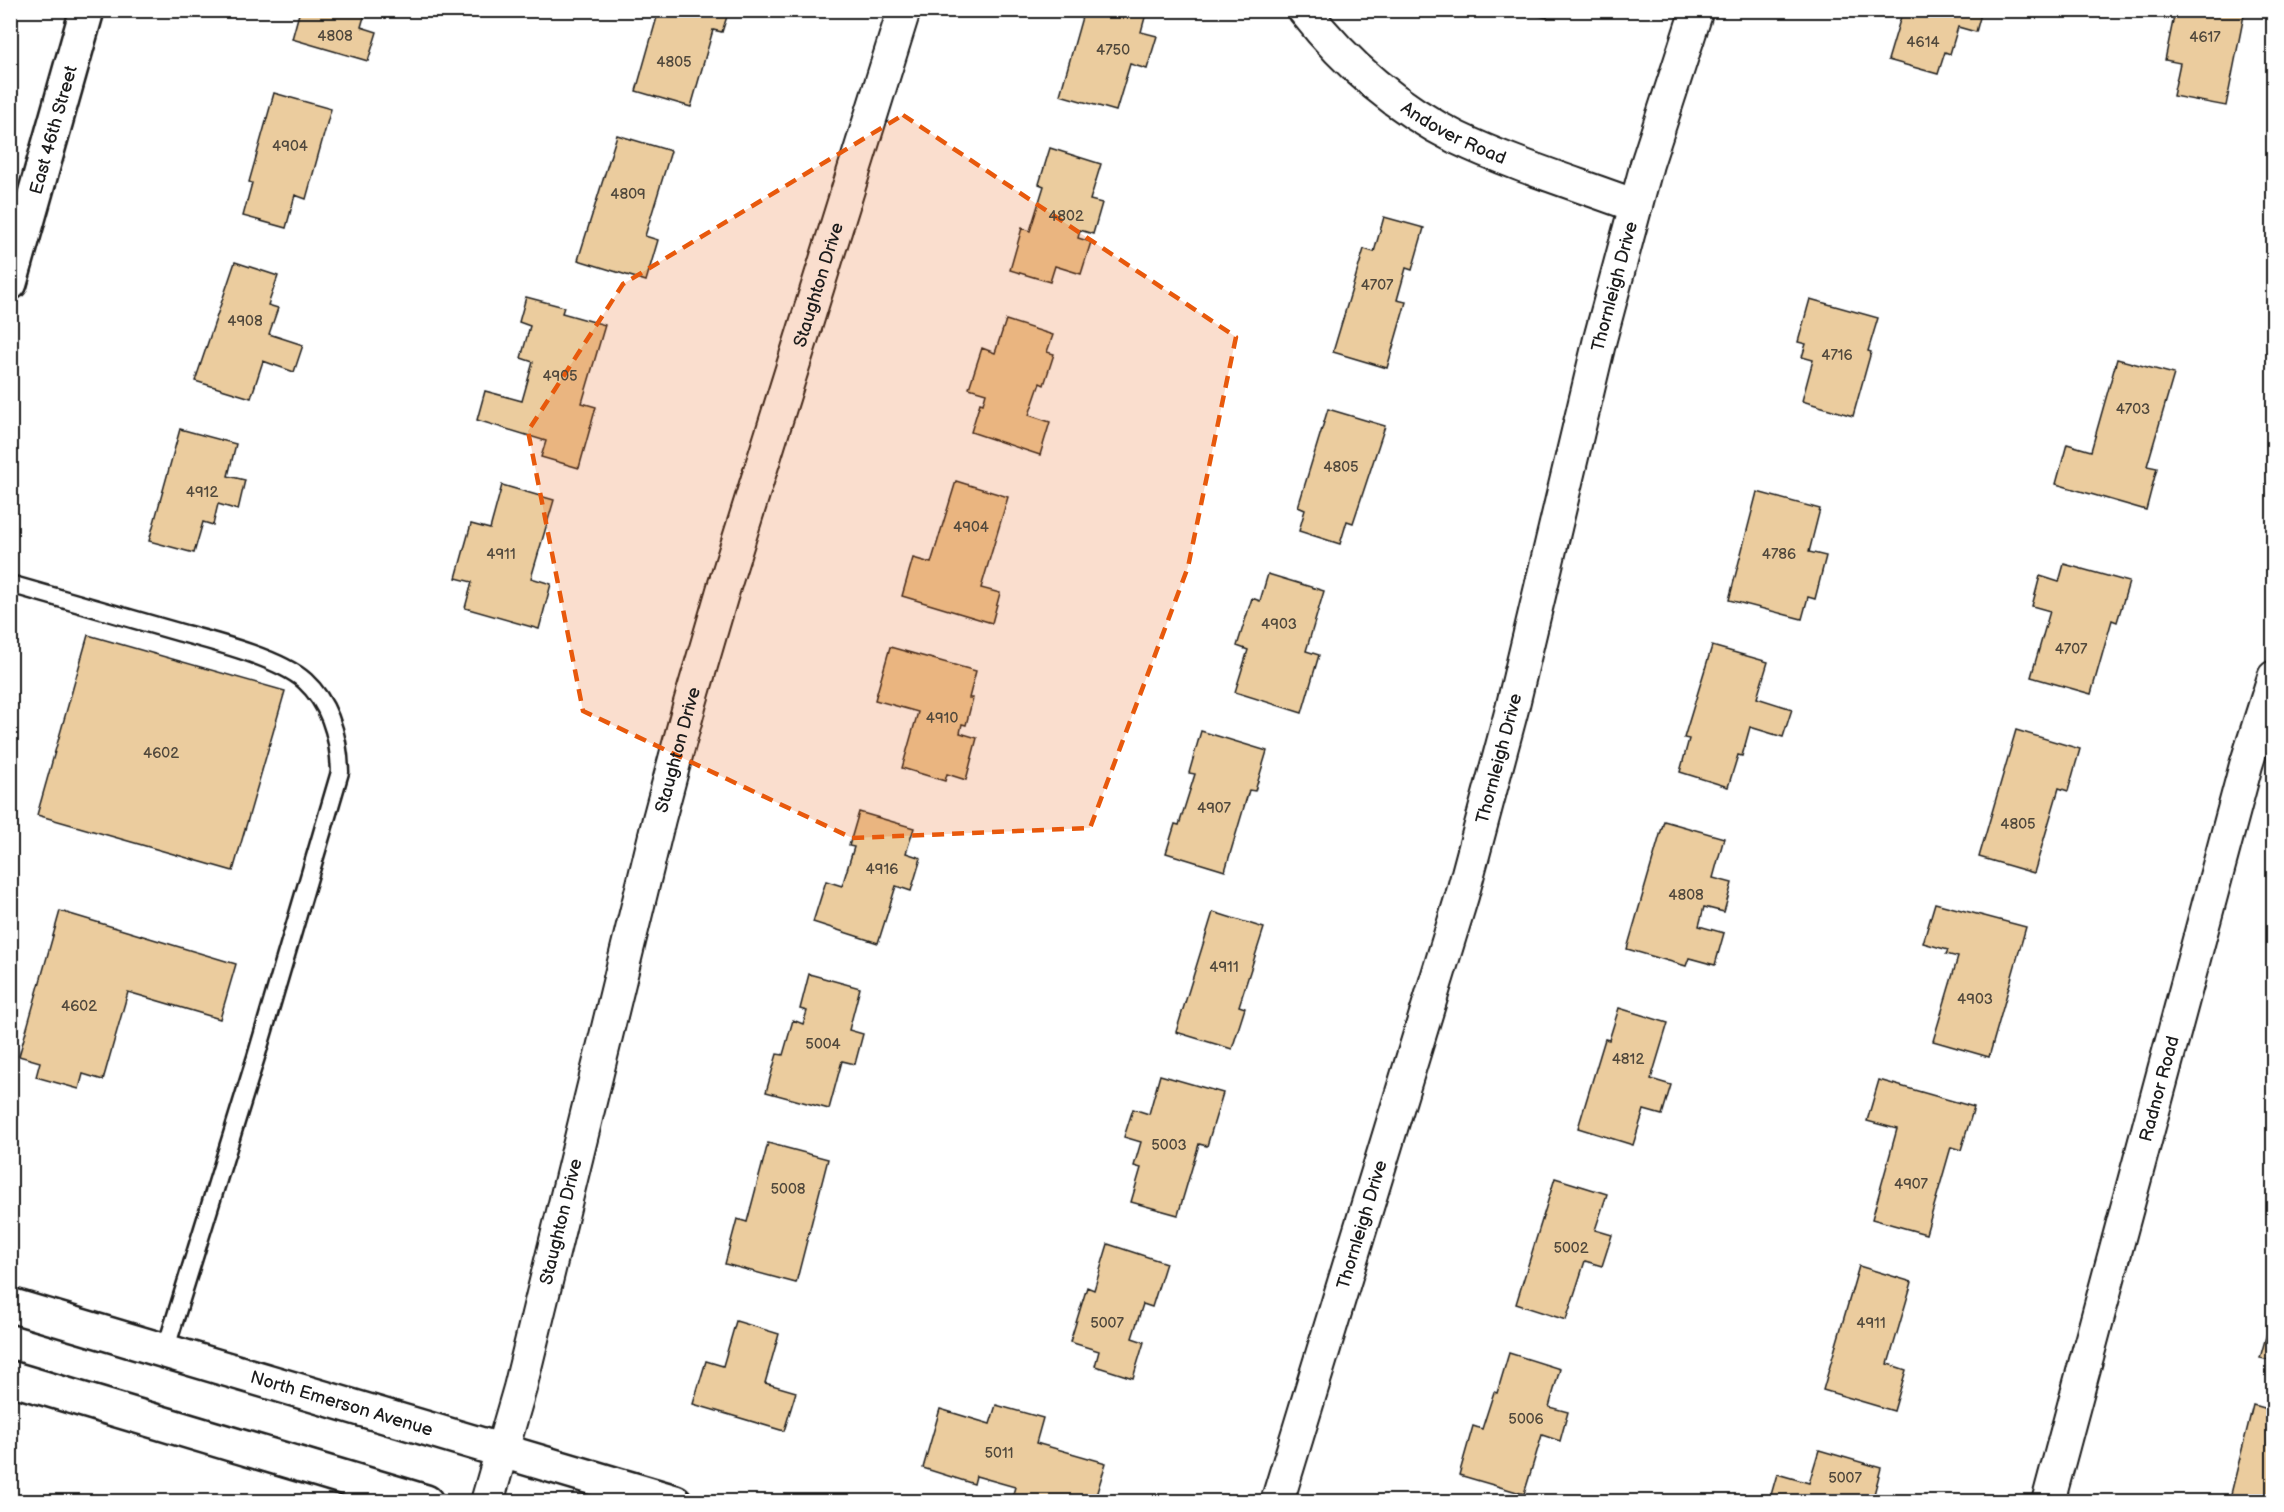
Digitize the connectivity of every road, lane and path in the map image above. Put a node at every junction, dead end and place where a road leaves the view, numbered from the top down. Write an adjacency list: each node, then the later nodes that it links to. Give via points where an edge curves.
1 (87, 10): 6 (main road, East 46th Street)
2 (904, 10): 12 (street, Staughton Drive, via 690,703)
3 (1304, 10): 5 (street, Andover Road, via 1350,63 1431,123 1484,150)
4 (1697, 10): 5 (street, Thornleigh Drive)
5 (1636, 206): 16 (street, Thornleigh Drive, via 1462,896)
6 (10, 283)
7 (10, 584): 10 (lane, via 227,646 279,666 305,681 315,693 329,714 336,735 340,772)
8 (2274, 676): 17 (street, Radnor Road, via 2246,765)
9 (10, 1305): 10 (main road, North Emerson Avenue)
10 (165, 1351): 12 (main road, North Emerson Avenue)
11 (10, 1378): 13 (main road)
12 (501, 1450): 14 (street, Staughton Drive); 15 (main road, North Emerson Avenue)
13 (426, 1502)
14 (487, 1502)
15 (675, 1502)
16 (1276, 1502)
17 (2048, 1502)

